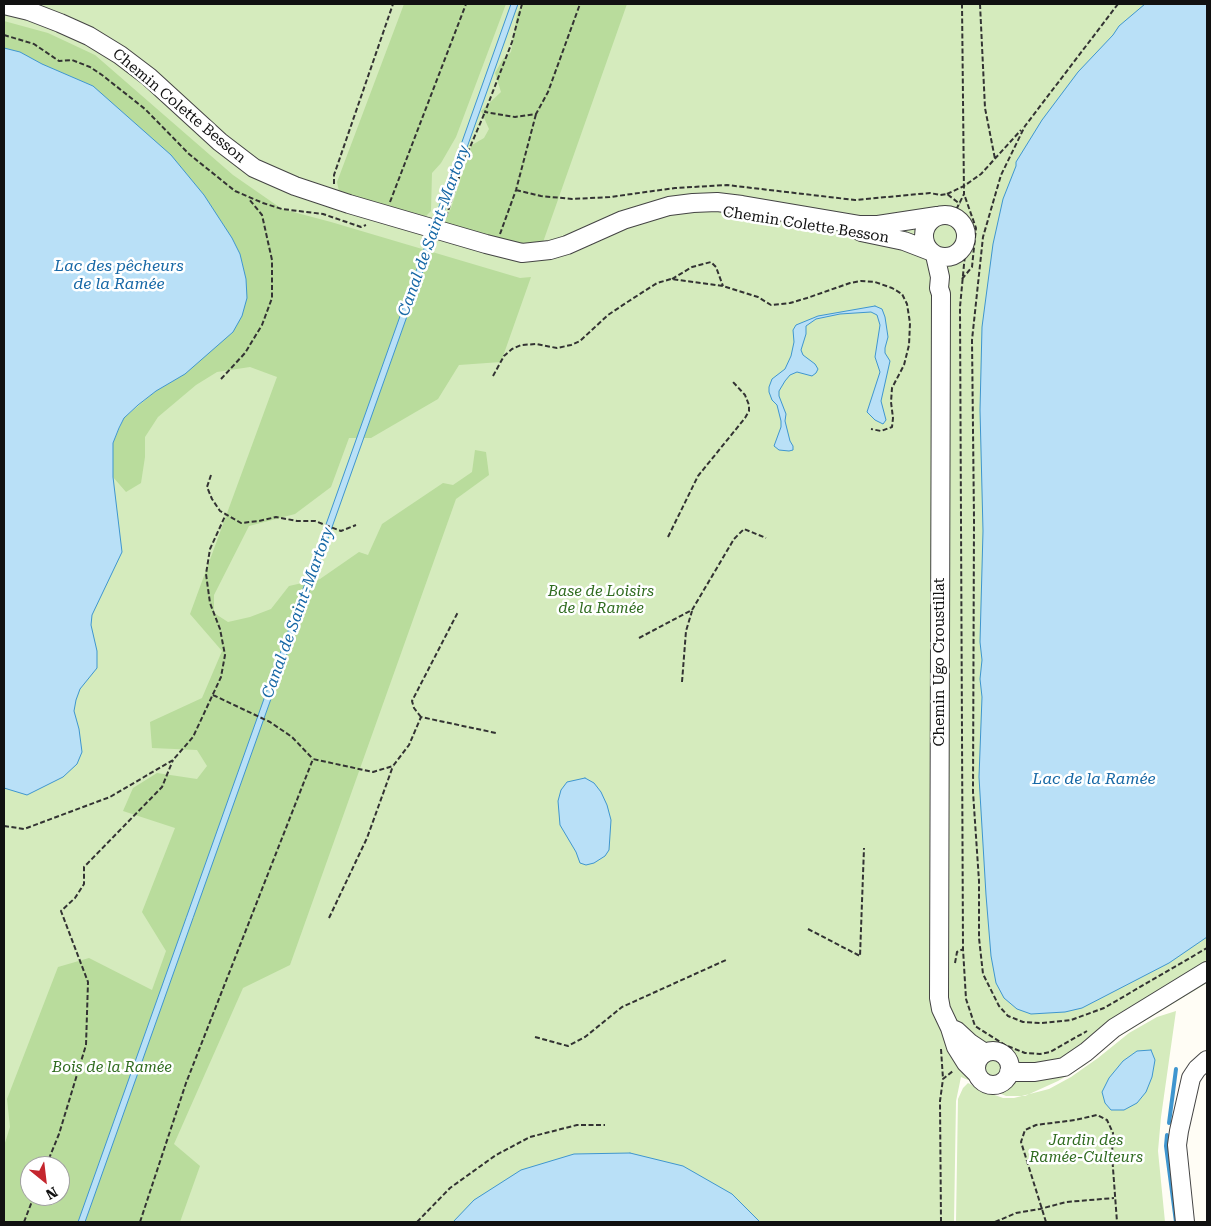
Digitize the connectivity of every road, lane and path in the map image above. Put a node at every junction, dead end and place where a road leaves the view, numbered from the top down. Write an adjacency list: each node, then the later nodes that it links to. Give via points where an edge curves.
1 (393, 4): 19 (path, via 334,175 334,193)
2 (466, 4): 21 (path)
3 (522, 4): 11 (path, via 512,42)
4 (580, 4): 12 (path, via 548,92)
5 (962, 4): 15 (path)
6 (980, 4): 14 (path, via 985,108)
7 (1118, 4): 13 (path)
8 (4, 6): 19 (street, Chemin Colette Besson, via 29,11 104,44 149,77 220,142 254,168 295,186)
9 (4, 14): 19 (street, Chemin Colette Besson, via 34,21 98,50 137,78 242,170 272,186)
10 (4, 35): 18 (path, via 34,44 59,61 72,60 90,67 145,109 219,179)
11 (485, 112): 12 (path, via 515,117); 22 (path, via 465,158 443,225)
12 (536, 114): 23 (path, via 516,190)
13 (1024, 126): 14 (path); 53 (path, via 1001,175 983,237 972,340 973,792 983,974 998,1006 1008,1016 1023,1022 1071,1020 1104,1008)
14 (995, 159): 15 (path)
15 (964, 186): 16 (path); 17 (path)
16 (947, 194)
17 (964, 194): 20 (path); 27 (path, via 976,228 972,267)
18 (248, 197): 19 (path, via 282,209); 31 (path, via 262,215 272,260 272,298 262,326 245,354)
19 (328, 206): 21 (street, Chemin Colette Besson); 21 (path, via 362,227)
20 (945, 216): 23 (street, Chemin Colette Besson, via 878,225 717,202 693,203 632,217 550,250 522,253); 24 (street, via 932,220 924,232 926,245); 25 (street, via 959,219 966,230 967,237)
21 (380, 218): 22 (street, Chemin Colette Besson)
22 (435, 233): 23 (street, Chemin Colette Besson); 24 (street, Chemin Colette Besson, via 517,260 536,260 568,254 667,215 736,212 904,241)
23 (496, 246)
24 (933, 253): 25 (street, via 941,257); 29 (street, Chemin Ugo Croustillat)
25 (958, 253): 27 (path, via 966,254); 29 (street, Chemin Ugo Croustillat)
26 (671, 279): 28 (path); 28 (path, via 692,267 711,262); 30 (path, via 657,283 629,301 571,345 557,348 520,345 512,349 504,356)
27 (962, 279): 61 (path, via 964,985 968,1010 975,1026)
28 (723, 286): 33 (path, via 772,305 790,303 861,281 875,282 902,294 910,323 909,345 904,366 892,388 892,427 880,431)
29 (941, 294): 59 (street, Chemin Ugo Croustillat, via 939,998)
30 (493, 376)
31 (221, 379)
32 (733, 382): 37 (path, via 745,395 749,411 698,476)
33 (871, 428)
34 (211, 475): 35 (path, via 207,486 220,511)
35 (226, 514): 36 (path, via 241,523 276,517 315,521 341,531); 43 (path, via 210,549 206,574 210,603 225,655 221,677)
36 (356, 525)
37 (668, 537)
38 (766, 538): 39 (path, via 744,529 734,539)
39 (692, 610): 41 (path); 42 (path, via 686,631)
40 (458, 612): 44 (path, via 412,701)
41 (639, 638)
42 (682, 682)
43 (212, 695): 46 (path, via 270,722); 47 (path, via 193,737)
44 (421, 717): 45 (path); 48 (path, via 409,745)
45 (496, 733)
46 (313, 759): 48 (path, via 372,772); 72 (path, via 186,1083)
47 (172, 760): 49 (path, via 110,796 24,829); 67 (path, via 162,787 84,867 84,884 61,911 88,982 86,1045)
48 (393, 766): 51 (path, via 367,838)
49 (4, 826)
50 (864, 848): 52 (path, via 860,956)
51 (329, 918)
52 (808, 929)
53 (1207, 948)
54 (726, 960): 60 (path, via 622,1007 585,1037 568,1046)
55 (1207, 970): 57 (street)
56 (1207, 976): 57 (street)
57 (1188, 983): 64 (street, via 1114,1028 1064,1066 1035,1072)
58 (1087, 1031): 61 (path, via 1040,1054)
59 (945, 1035): 61 (street, Chemin Ugo Croustillat, via 957,1030 970,1043); 63 (street, Chemin Ugo Croustillat); 65 (path)
60 (535, 1037)
61 (997, 1050): 63 (street); 64 (street, via 1009,1062)
62 (1207, 1060): 78 (street, via 1191,1078 1177,1144)
63 (971, 1068): 64 (street, via 979,1079 990,1085 1002,1083); 65 (path)
64 (1009, 1072)
65 (943, 1079): 74 (path, via 940,1101)
66 (605, 1125): 73 (path, via 577,1125 530,1137 496,1154 450,1188)
67 (50, 1156)
68 (1114, 1198): 70 (path, via 1066,1202); 70 (path, via 1113,1133 1107,1120 1098,1115 1036,1125 1026,1130 1021,1142); 77 (path)
69 (30, 1206): 71 (path)
70 (1040, 1209): 75 (path, via 1016,1213); 76 (path)
71 (24, 1222)
72 (140, 1222)
73 (417, 1222)
74 (942, 1222)
75 (995, 1222)
76 (1046, 1222)
77 (1117, 1222)
78 (1185, 1222)

